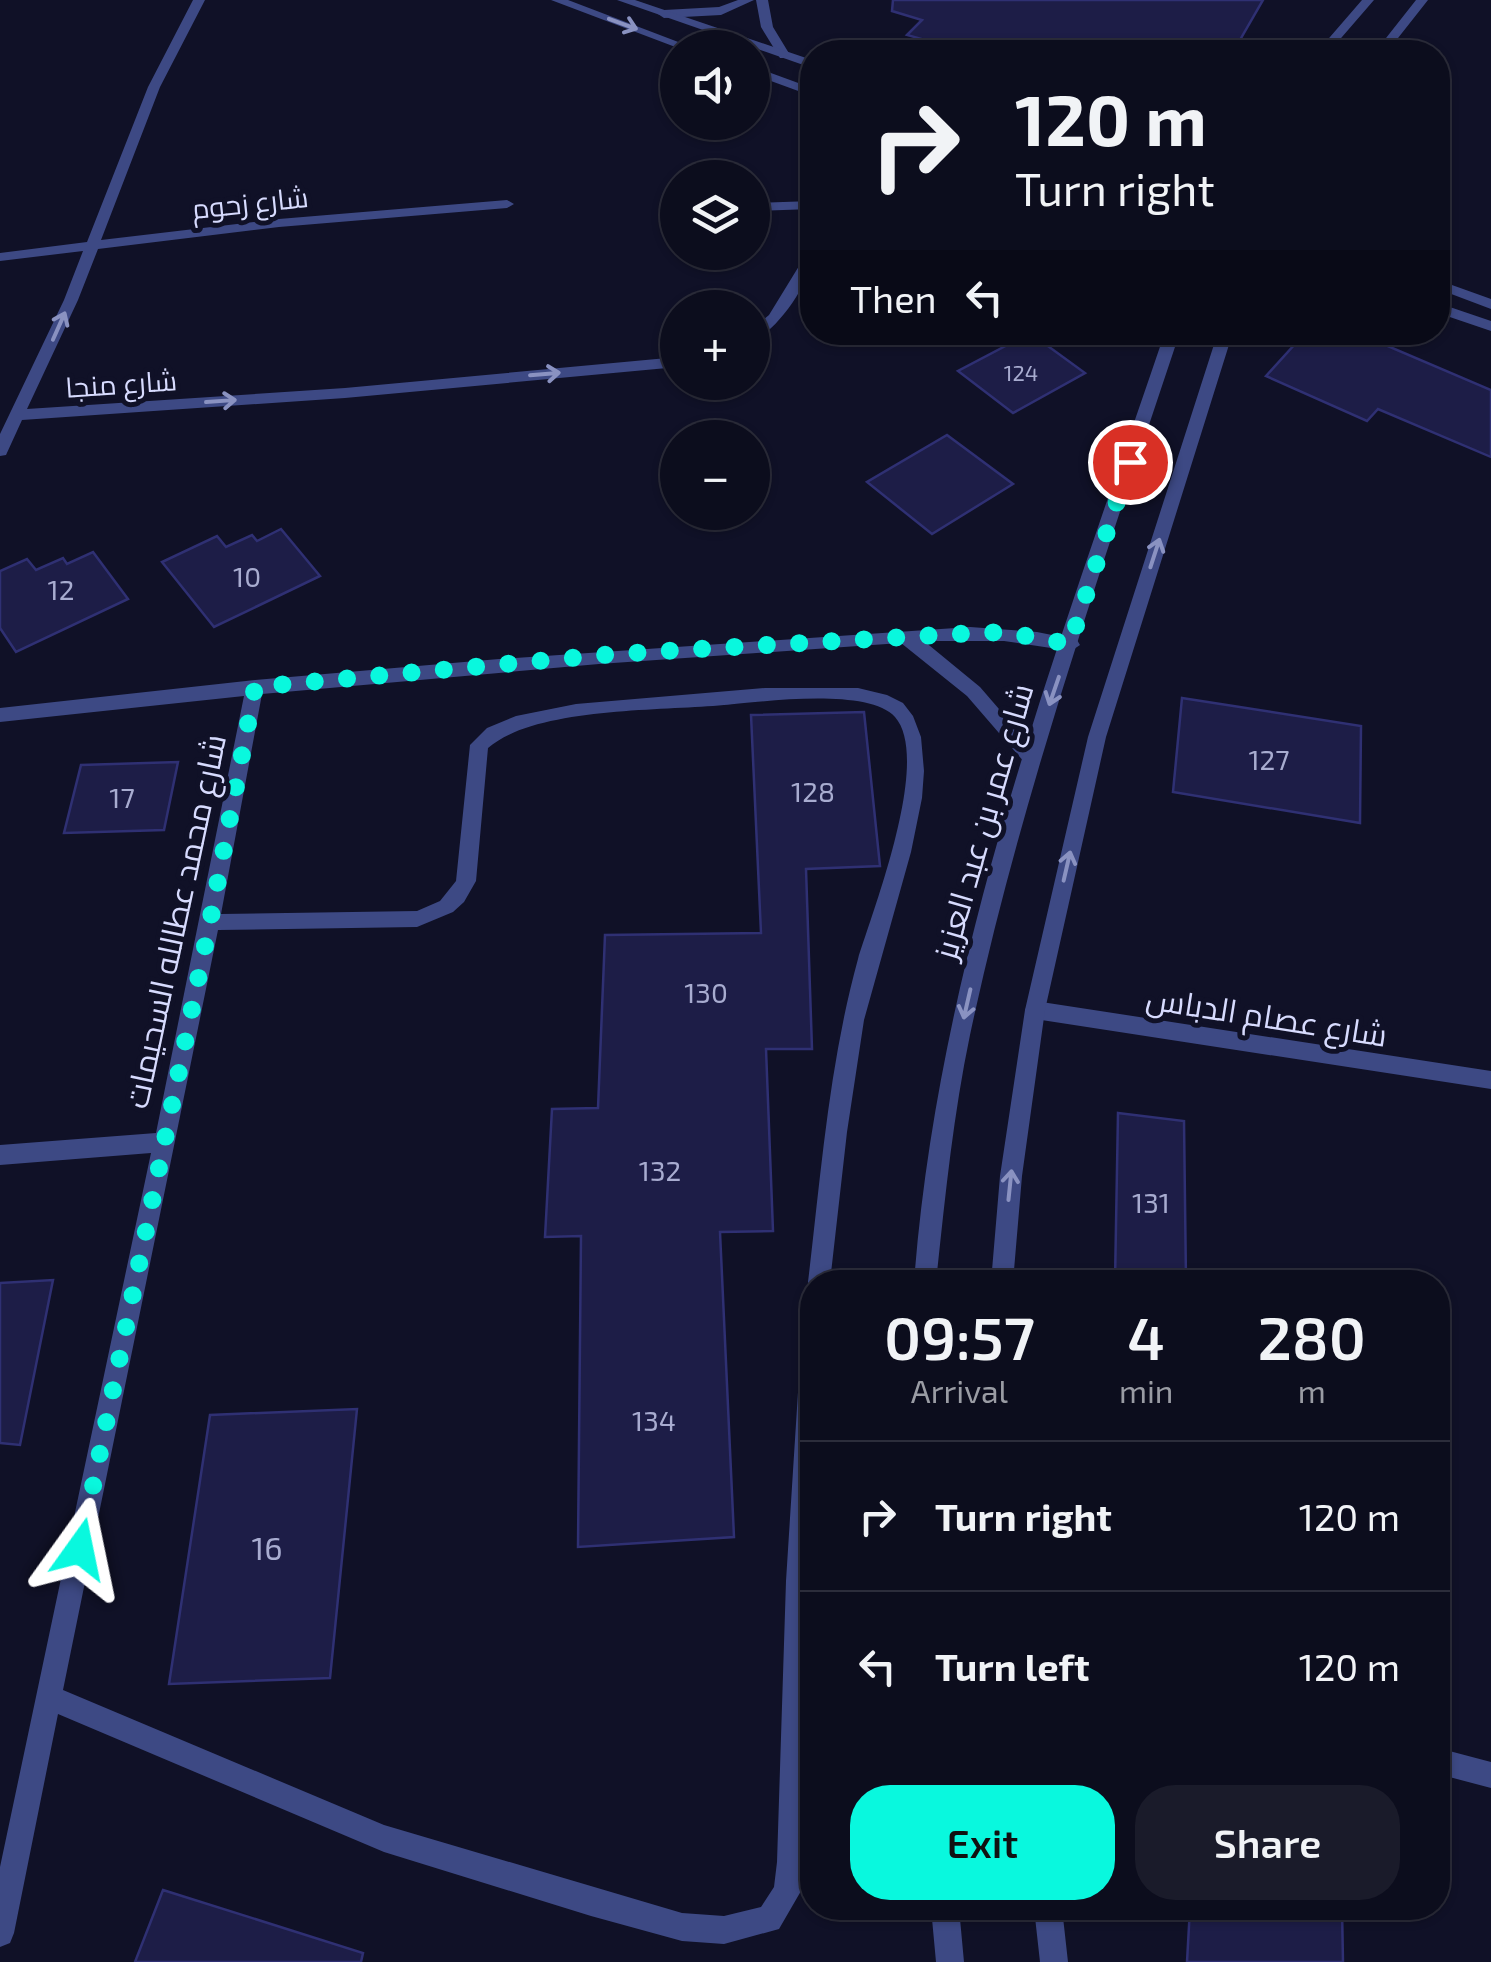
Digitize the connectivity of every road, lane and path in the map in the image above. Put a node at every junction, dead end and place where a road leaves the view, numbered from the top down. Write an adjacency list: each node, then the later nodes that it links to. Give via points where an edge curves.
1 (200, 0): 19 (street, شارع منجا, via 154,87)
2 (556, 0): 9 (street, one-way to 9)
3 (623, 0): 8 (street)
4 (748, 0): 8 (street, via 721,11)
5 (762, 0): 12 (street, via 767,27)
6 (1368, 0): 10 (street)
7 (1422, 0): 11 (street)
8 (664, 14): 12 (street)
9 (660, 38)
10 (1333, 40)
11 (1390, 40)
12 (784, 55): 13 (street)
13 (800, 60)
14 (770, 77): 15 (street)
15 (800, 88)
16 (507, 204): 19 (street, شارع زحوم)
17 (800, 205): 18 (street)
18 (770, 207)
19 (94, 245): 20 (street, شارع زحوم); 30 (street, شارع منجا, one-way to 19)
20 (0, 258)
21 (800, 276): 25 (street)
22 (1450, 289): 23 (street)
23 (1491, 304)
24 (1450, 312): 26 (street)
25 (770, 321)
26 (1491, 326)
27 (1169, 345): 33 (street, شارع عمر بن عبد العزيز)
28 (1222, 345): 38 (street, one-way to 28, via 1097,737)
29 (660, 364): 30 (street, شارع منجا, one-way to 29)
30 (19, 415): 31 (street)
31 (0, 451)
32 (904, 637): 33 (street, via 1004,632); 34 (street); 36 (street, via 965,680)
33 (1070, 644): 36 (street, شارع عمر بن عبد العزيز, one-way to 36)
34 (255, 687): 35 (street); 37 (street, شارع محمد عطالله السحيمات)
35 (0, 715)
36 (1031, 758): 43 (street, شارع عمر بن عبد العزيز, one-way to 43, via 951,1071)
37 (210, 922): 40 (street, شارع محمد عطالله السحيمات); 42 (street, via 417,918 442,911 466,881 479,744 502,725 808,694 858,694 896,707 914,744 908,824 861,985)
38 (1034, 1010): 39 (street, شارع عصام الدباس); 44 (street, one-way to 38)
39 (1491, 1080)
40 (162, 1142): 41 (street); 46 (street, شارع محمد عطالله السحيمات)
41 (0, 1155)
42 (821, 1270)
43 (926, 1270)
44 (1003, 1270)
45 (800, 1547): 46 (street, via 787,1890 769,1918 724,1930 682,1928 384,1838)
46 (48, 1697): 51 (street, شارع محمد عطالله السحيمات)
47 (1450, 1764): 48 (street)
48 (1491, 1775)
49 (946, 1920): 52 (street)
50 (1049, 1920): 53 (street)
51 (0, 1933)
52 (950, 1962)
53 (1054, 1962)

